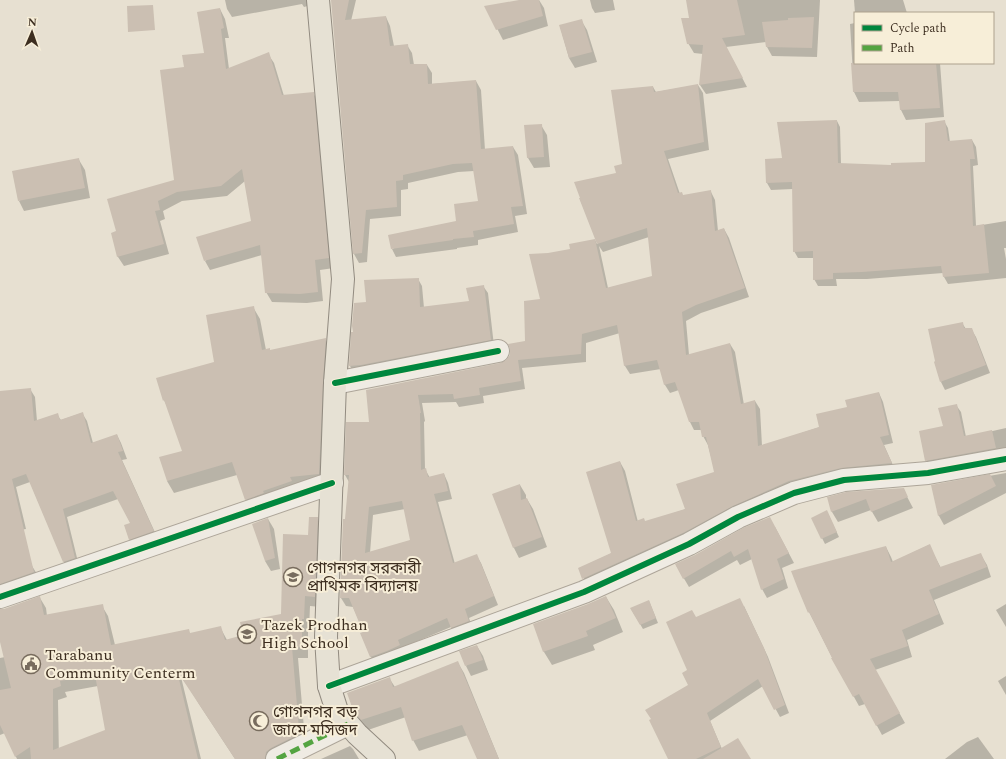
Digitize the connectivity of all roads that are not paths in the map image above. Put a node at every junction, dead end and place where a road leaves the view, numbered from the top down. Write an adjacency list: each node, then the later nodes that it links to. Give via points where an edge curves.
1 (318, 0): 3 (main road, via 343,278)
2 (498, 351): 3 (street)
3 (335, 383): 5 (main road)
4 (1006, 459): 7 (street, via 928,473 844,480 794,493 738,517 689,544 584,592)
5 (332, 483): 6 (street); 7 (main road, via 326,637)
6 (0, 597)
7 (329, 686): 8 (main road, via 337,710)
8 (348, 724): 9 (street); 10 (main road)
9 (277, 759)
10 (384, 759)

